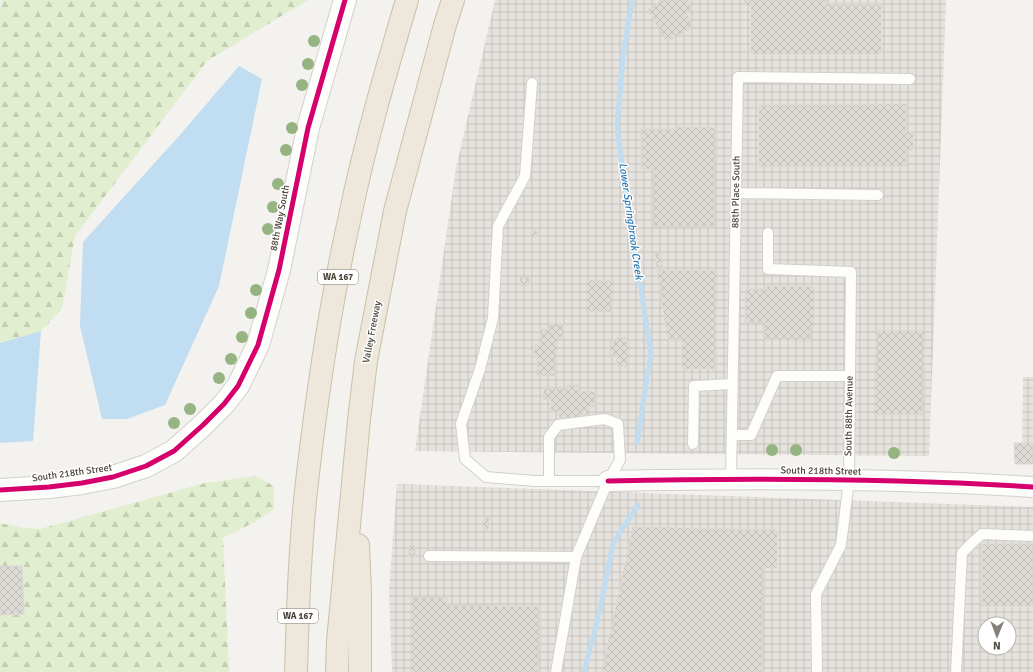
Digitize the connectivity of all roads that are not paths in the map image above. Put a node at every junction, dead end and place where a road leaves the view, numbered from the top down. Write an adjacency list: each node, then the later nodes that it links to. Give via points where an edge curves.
1 (345, 0): 11 (street, 88th Way South, via 308,128 279,270 258,345 238,386)
2 (407, 0): 24 (highway, WA 167, via 386,71 350,215 324,350 300,560)
3 (453, 0): 14 (highway, Valley Freeway, via 395,211 366,361)
4 (910, 79): 6 (lane, 88th Place South, via 738,77)
5 (532, 83): 17 (lane, via 525,176 498,226 493,318 480,368 461,424 465,459 486,477)
6 (736, 193): 7 (lane); 10 (lane, 88th Place South)
7 (878, 195)
8 (768, 233): 9 (lane, South 88th Avenue, via 768,269 851,272)
9 (850, 376): 12 (lane, via 777,376 751,435); 16 (lane, South 88th Avenue)
10 (732, 384): 12 (lane, 88th Place South); 13 (lane, via 694,386)
11 (203, 426): 20 (street, South 218th Street, via 174,451 146,466 113,477 49,487)
12 (732, 435): 15 (lane, 88th Place South)
13 (694, 444)
14 (354, 471): 25 (highway, Valley Freeway); 26 (highway, via 360,591)
15 (731, 478): 16 (street, South 218th Street); 18 (street, South 218th Street)
16 (849, 480): 19 (street, South 218th Street); 28 (lane, South 88th Avenue, via 842,545 816,594)
17 (549, 481): 18 (lane); 18 (lane, via 550,437 558,425 605,419 618,424 619,431 620,460)
18 (608, 481): 23 (lane)
19 (1033, 487)
20 (0, 490)
21 (1033, 536): 29 (lane, via 982,534 962,553)
22 (429, 556): 23 (lane)
23 (576, 557): 27 (lane)
24 (296, 672)
25 (337, 672)
26 (360, 672)
27 (556, 672)
28 (817, 672)
29 (956, 672)

